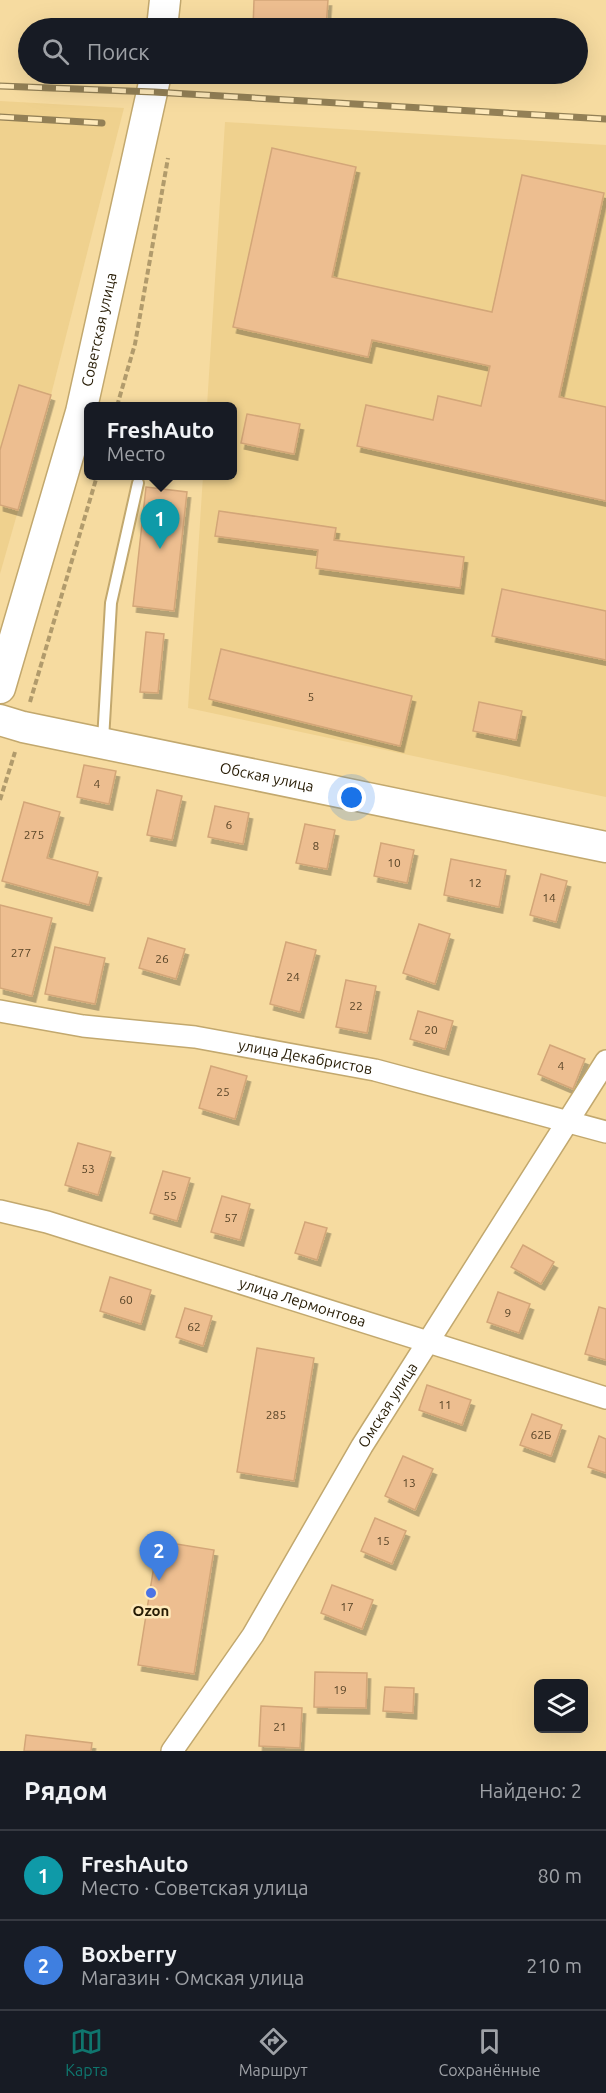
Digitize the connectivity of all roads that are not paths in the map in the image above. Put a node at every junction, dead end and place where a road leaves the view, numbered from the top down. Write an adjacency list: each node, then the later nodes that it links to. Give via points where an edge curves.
1 (165, 0): 2 (main road)
2 (163, 18)
3 (154, 84): 5 (main road, Советская улица, via 81,412)
4 (138, 483): 7 (lane, via 111,603)
5 (0, 688)
6 (11, 724): 7 (main road, Обская улица)
7 (103, 742): 8 (main road, Обская улица)
8 (606, 847)
9 (0, 1011): 11 (street, улица Декабристов, via 83,1026 195,1037 375,1070)
10 (606, 1061): 11 (street, Омская улица)
11 (566, 1123): 12 (street, улица Декабристов); 14 (street, Омская улица)
12 (606, 1132)
13 (0, 1211): 14 (street, улица Лермонтова, via 47,1222)
14 (426, 1342): 15 (street, улица Лермонтова); 16 (street, Омская улица, via 253,1635)
15 (606, 1398)
16 (172, 1751)

